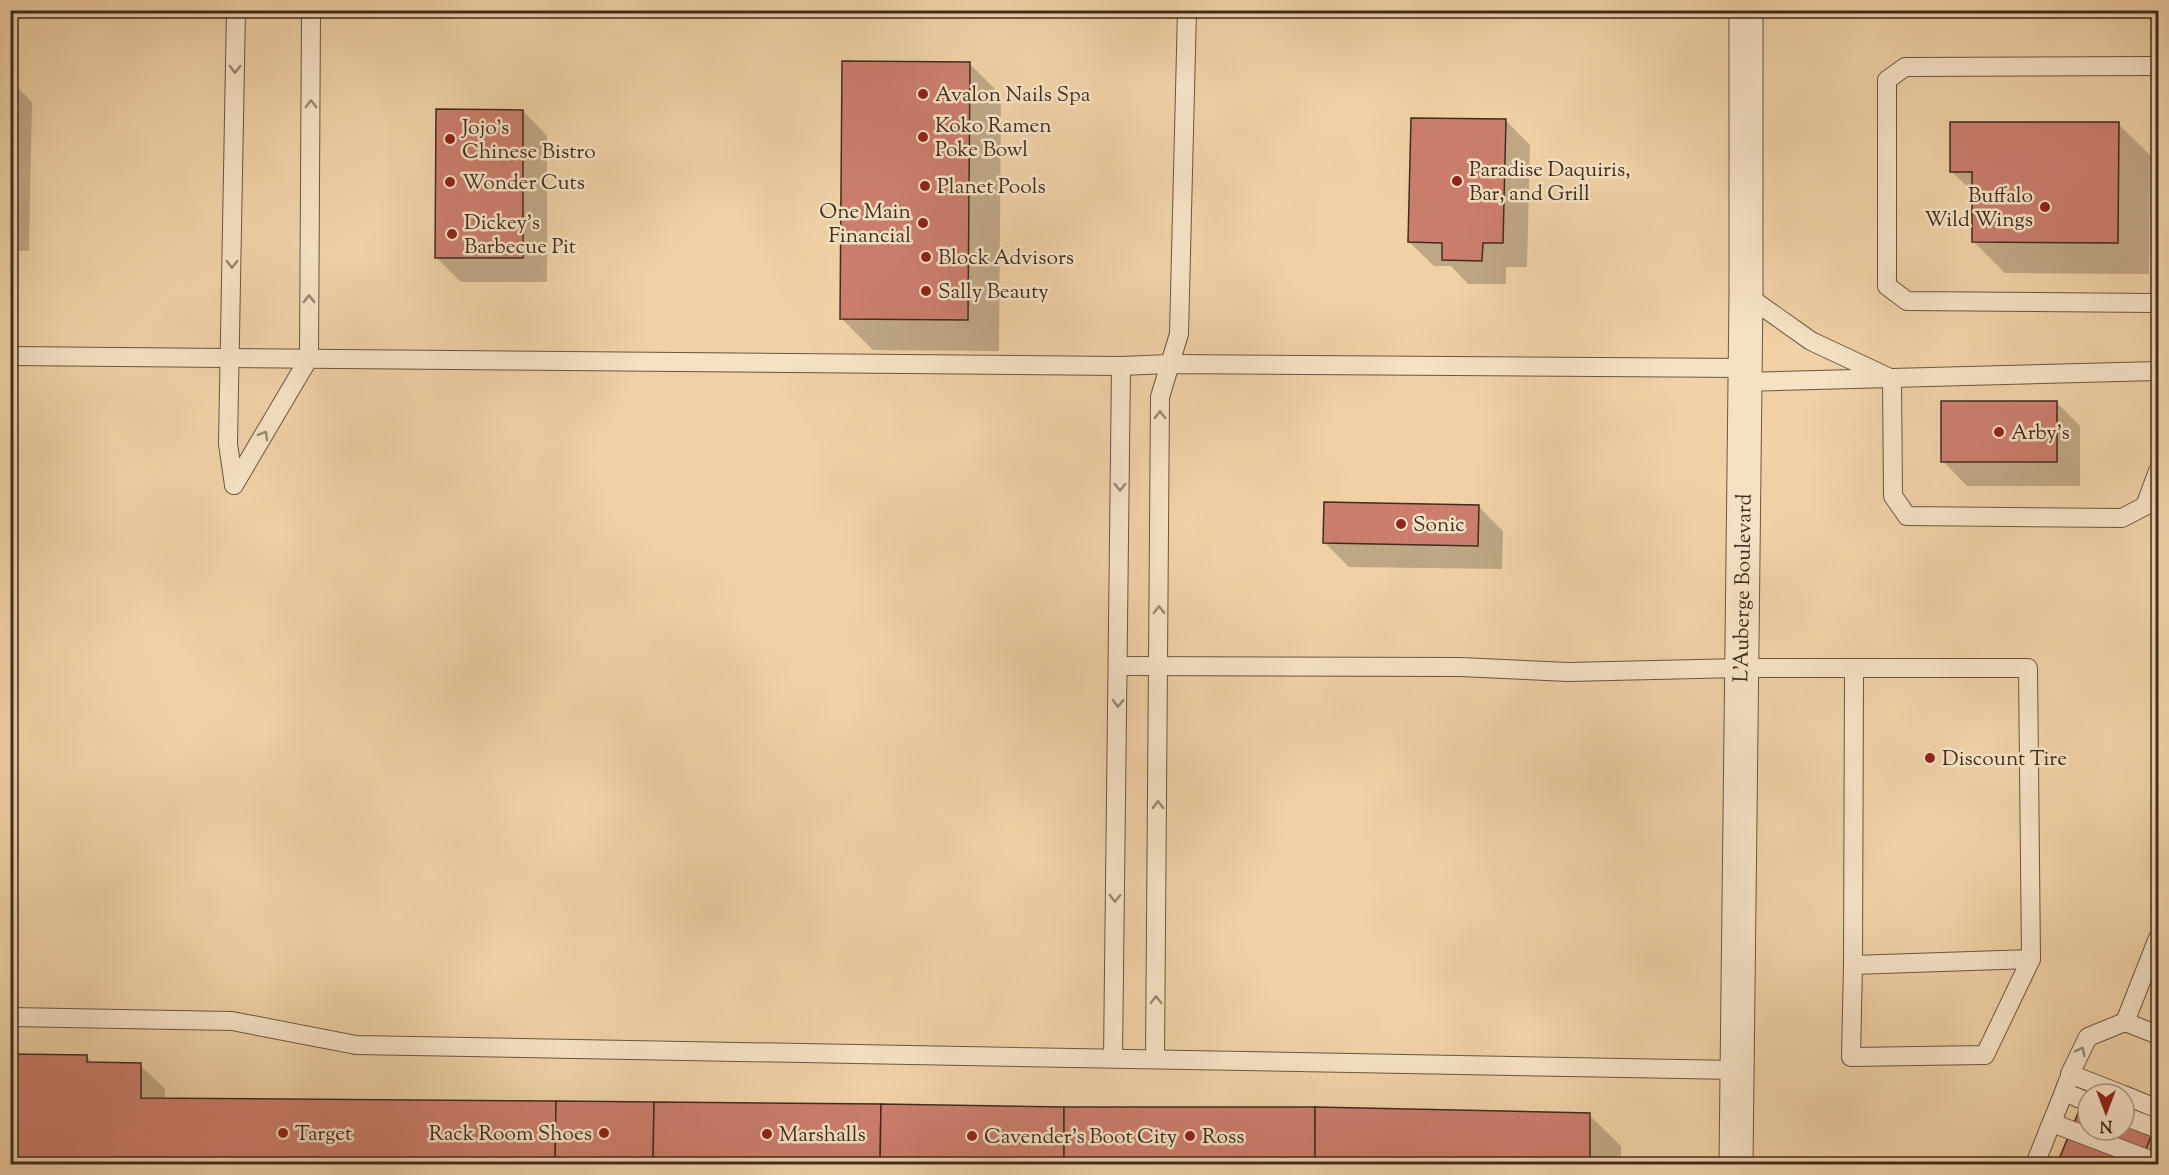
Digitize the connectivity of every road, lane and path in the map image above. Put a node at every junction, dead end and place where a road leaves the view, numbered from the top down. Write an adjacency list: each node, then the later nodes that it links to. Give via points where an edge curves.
1 (236, 10): 9 (lane, one-way to 9)
2 (311, 10): 10 (lane, one-way to 2)
3 (1187, 10): 11 (lane, via 1179,334)
4 (1746, 10): 6 (street, L'Auberge Boulevard)
5 (2158, 66): 7 (lane, via 1905,67 1887,80 1887,286 1907,301)
6 (1746, 295): 14 (street, L'Auberge Boulevard); 15 (lane, via 1811,341)
7 (2158, 303)
8 (10, 356): 9 (lane)
9 (231, 357): 10 (lane); 10 (lane, one-way to 10, via 228,444 234,485)
10 (309, 358): 12 (lane)
11 (1169, 364): 12 (lane); 14 (lane); 18 (lane, one-way to 11, via 1160,397)
12 (1121, 366): 17 (lane, one-way to 17)
13 (2158, 372): 15 (lane)
14 (1745, 375): 15 (lane); 19 (street, L'Auberge Boulevard)
15 (1892, 379): 16 (lane, via 1893,496 1907,516 2122,518 2145,506)
16 (2158, 471)
17 (1119, 666): 18 (lane); 27 (lane, one-way to 27)
18 (1159, 666): 19 (lane, via 1460,667 1568,672); 28 (lane, one-way to 18)
19 (1742, 668): 20 (lane); 29 (street, L'Auberge Boulevard)
20 (1854, 669): 22 (lane, via 2028,668); 23 (lane)
21 (2158, 938): 25 (lane)
22 (2031, 959): 23 (lane); 23 (lane, via 1985,1055 1851,1058)
23 (1853, 965)
24 (10, 1017): 27 (lane, via 232,1021 357,1045)
25 (2125, 1022): 26 (lane); 30 (lane, one-way to 25, via 2088,1037)
26 (2158, 1035)
27 (1113, 1058): 28 (lane)
28 (1155, 1059): 29 (lane)
29 (1737, 1070): 41 (street, L'Auberge Boulevard)
30 (2070, 1074): 31 (lane); 32 (lane)
31 (2090, 1082)
32 (2064, 1092): 33 (lane); 37 (lane)
33 (2076, 1097)
34 (2136, 1100): 35 (lane)
35 (2158, 1109)
36 (2136, 1121): 38 (lane)
37 (2052, 1123): 39 (lane); 40 (lane)
38 (2158, 1129)
39 (2039, 1163)
40 (2158, 1163)
41 (1736, 1164)

